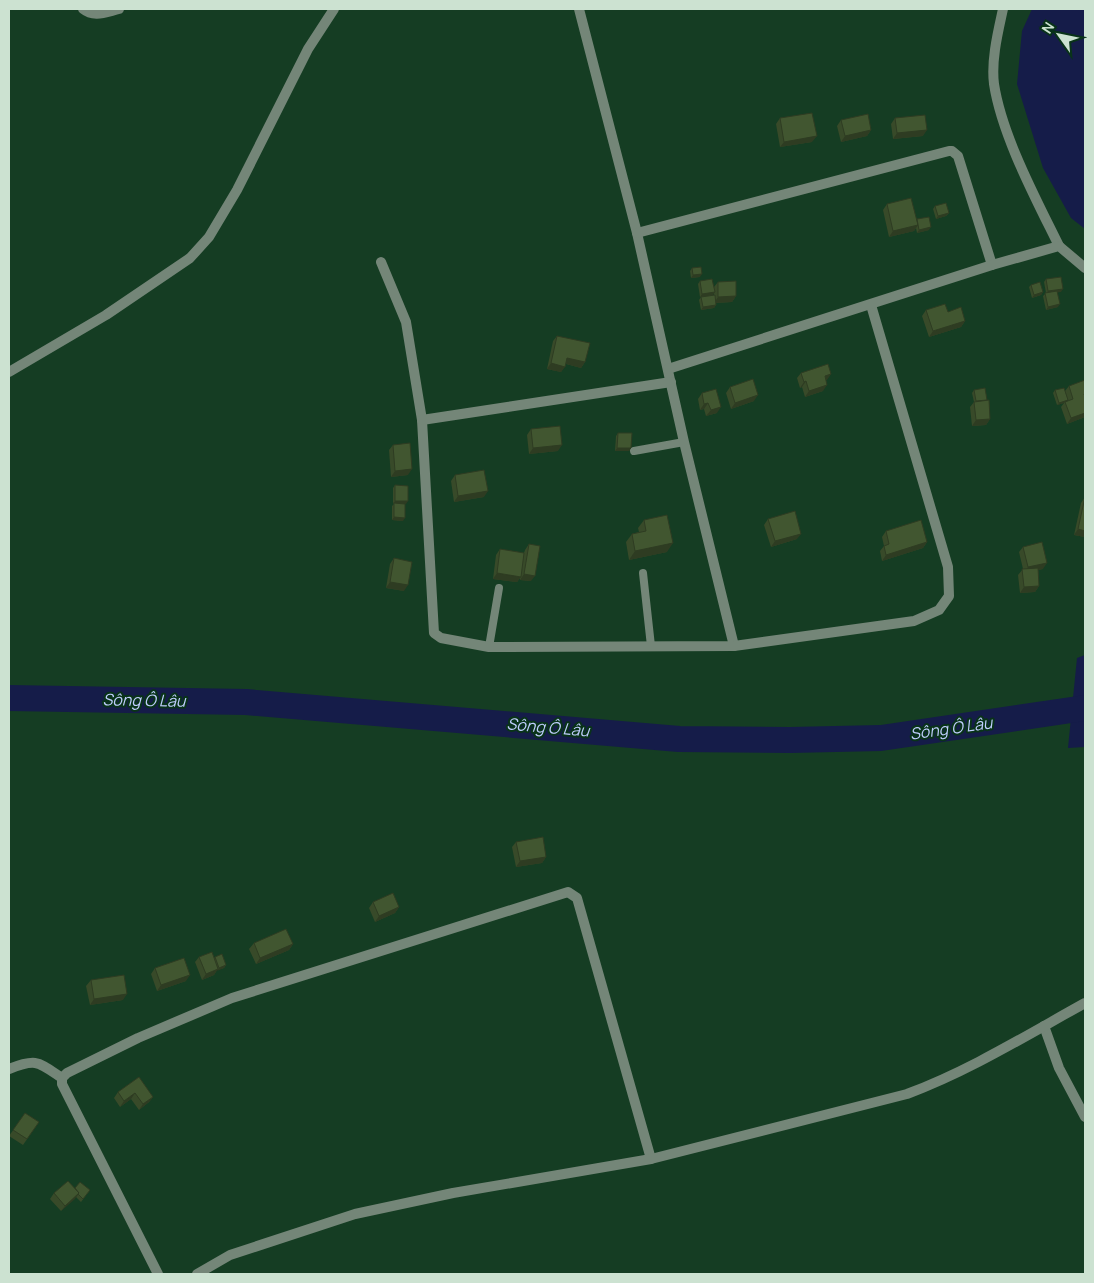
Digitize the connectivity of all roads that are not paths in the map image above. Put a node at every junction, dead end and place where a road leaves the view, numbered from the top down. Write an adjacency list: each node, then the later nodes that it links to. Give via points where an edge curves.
1 (82, 9): 2 (street, via 98,14)
2 (119, 9)
3 (334, 9): 13 (street, via 308,49 237,190 209,236 190,258 106,315)
4 (579, 9): 6 (street)
5 (1003, 9): 7 (street, via 995,53 994,83 1021,166)
6 (637, 233): 9 (street, via 949,150 958,156); 12 (street)
7 (1059, 246): 9 (street); 10 (street)
8 (380, 262): 15 (street, via 406,322)
9 (992, 265): 11 (street)
10 (1085, 268)
11 (871, 305): 12 (street); 21 (street, via 948,567 949,596 939,610 914,621)
12 (668, 368): 14 (street)
13 (9, 372)
14 (671, 382): 15 (street); 16 (street)
15 (422, 420): 22 (street, via 434,633 441,638)
16 (684, 442): 17 (lane); 21 (street)
17 (634, 451)
18 (643, 573): 20 (lane)
19 (499, 588): 22 (lane)
20 (651, 646): 21 (street); 22 (street)
21 (734, 646)
22 (489, 647)
23 (1085, 1003): 24 (street)
24 (1044, 1026): 27 (street, via 1059,1068); 28 (street, via 936,1084 907,1094)
25 (9, 1069): 26 (street, via 33,1062)
26 (62, 1078): 28 (street, via 67,1072 138,1038 232,998 568,892 577,898); 29 (street, via 62,1084)
27 (1085, 1117)
28 (651, 1159): 30 (street, via 453,1193 355,1214 230,1254)
29 (158, 1274)
30 (197, 1274)

